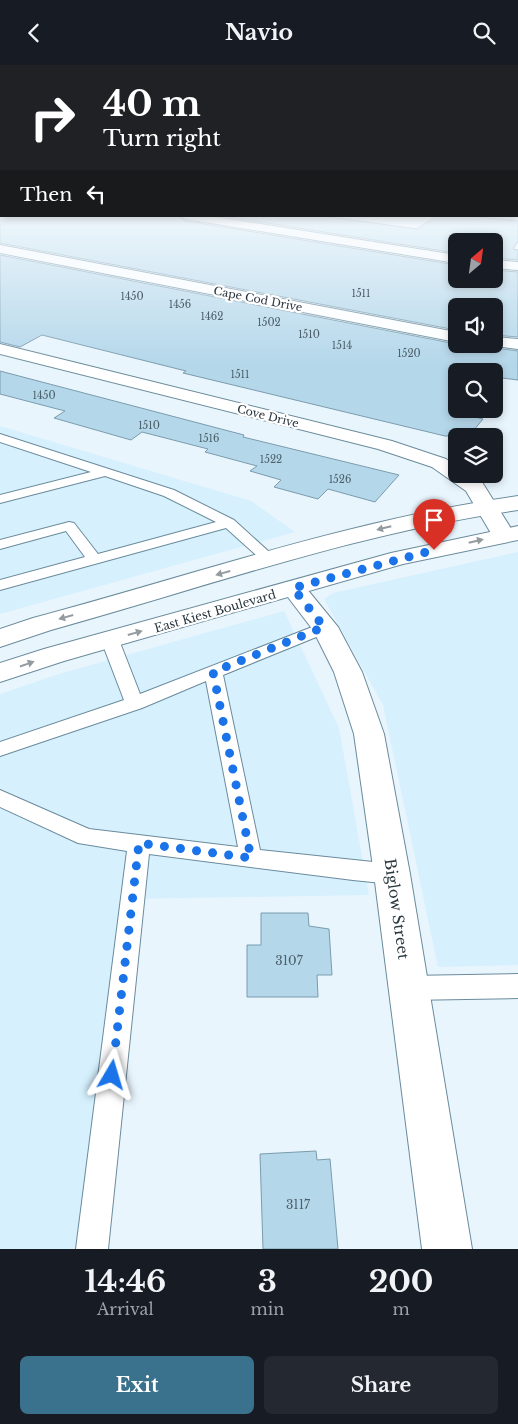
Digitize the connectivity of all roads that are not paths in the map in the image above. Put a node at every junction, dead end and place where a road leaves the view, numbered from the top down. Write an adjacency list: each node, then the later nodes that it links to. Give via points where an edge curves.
1 (27, 254): 6 (street, Cape Cod Drive)
2 (426, 254): 3 (street)
3 (448, 258)
4 (503, 265): 5 (street)
5 (518, 266)
6 (448, 335)
7 (503, 343): 8 (street)
8 (518, 344)
9 (0, 349): 16 (street, Cove Drive, via 385,445 439,463 474,487)
10 (0, 438): 11 (lane)
11 (22, 445): 12 (lane); 13 (lane)
12 (0, 450)
13 (107, 472): 14 (lane); 17 (lane, via 169,493)
14 (0, 499)
15 (518, 503): 16 (street)
16 (488, 506): 18 (street, Cove Drive); 21 (street, one-way to 21, via 377,530)
17 (229, 523): 20 (lane); 21 (lane)
18 (511, 534): 23 (street, East Kiest Boulevard, one-way to 18, via 399,558)
19 (0, 545): 20 (lane, via 69,526)
20 (95, 560): 22 (lane)
21 (270, 560): 23 (street, Biglow Street); 25 (street, one-way to 25, via 42,624)
22 (0, 585)
23 (293, 588): 24 (street, Biglow Street); 26 (street, East Kiest Boulevard, one-way to 23)
24 (324, 627): 27 (lane); 34 (street, Biglow Street, via 348,672 369,734)
25 (0, 639)
26 (110, 641): 28 (street, East Kiest Boulevard, one-way to 26); 29 (lane)
27 (213, 672): 29 (lane); 33 (lane)
28 (0, 673)
29 (135, 703): 30 (lane)
30 (0, 749)
31 (0, 798): 32 (lane, via 86,837)
32 (139, 843): 33 (lane); 37 (lane)
33 (251, 858): 34 (lane)
34 (392, 874): 36 (street, Biglow Street)
35 (518, 986): 36 (lane)
36 (408, 988): 38 (street, Biglow Street)
37 (92, 1249)
38 (447, 1249)

